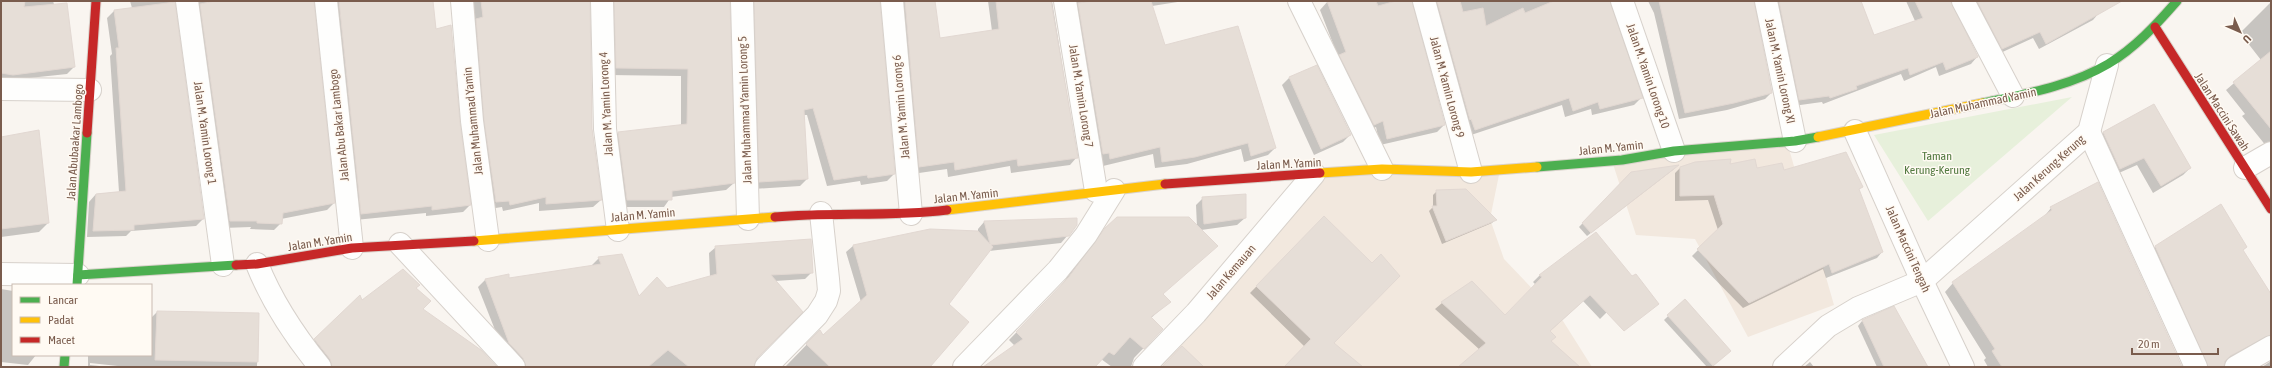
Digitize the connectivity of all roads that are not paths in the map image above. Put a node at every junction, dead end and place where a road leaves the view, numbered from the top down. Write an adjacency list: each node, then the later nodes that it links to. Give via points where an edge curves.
1 (96, 1): 18 (street, Jalan Abubaakar Lambogo)
2 (187, 1): 39 (street, Jalan M. Yamin Lorong 1)
3 (326, 1): 37 (street, Jalan Abu Bakar Lambogo)
4 (462, 1): 35 (street, Jalan Muhammad Yamin, via 472,121)
5 (602, 1): 34 (street, Jalan M. Yamin Lorong 4, via 605,129)
6 (742, 1): 33 (street, Jalan Muhammad Yamin Lorong 5)
7 (892, 1): 32 (street, Jalan M. Yamin Lorong 6)
8 (1066, 1): 29 (street, Jalan M. Yamin Lorong 7)
9 (1299, 1): 26 (street)
10 (1424, 1): 27 (street, Jalan M. Yamin Lorong 9)
11 (1622, 1): 23 (street, Jalan M. Yamin Lorong 10)
12 (1766, 1): 22 (street, Jalan M. Yamin Lorong XI)
13 (1963, 1): 19 (street)
14 (2177, 1): 15 (street)
15 (2154, 27): 16 (street, via 2133,47); 25 (street, Jalan Maccini Sawah)
16 (2107, 65): 19 (street, Jalan Muhammad Yamin, via 2069,81); 21 (street, Jalan Kerung-Kerung)
17 (1, 89): 18 (street)
18 (90, 90): 41 (street, Jalan Abubaakar Lambogo)
19 (2013, 96): 20 (street, Jalan Muhammad Yamin)
20 (1855, 131): 22 (street, Jalan M. Yamin); 42 (street, Jalan Maccini Tengah)
21 (2089, 132): 42 (street, Jalan Kerung-Kerung); 53 (street)
22 (1795, 141): 23 (street, Jalan M. Yamin)
23 (1674, 151): 27 (street, Jalan M. Yamin, via 1622,160)
24 (2271, 153): 25 (street)
25 (2244, 168): 30 (street, Jalan Maccini Sawah)
26 (1382, 169): 27 (street, Jalan M. Yamin); 28 (street, Jalan M. Yamin)
27 (1471, 172)
28 (1314, 174): 29 (street, Jalan M. Yamin, via 1188,181); 50 (street, Jalan Kemauan, via 1196,313)
29 (1105, 190): 32 (street, Jalan M. Yamin); 49 (street, via 1086,235 1058,270)
30 (2271, 209)
31 (821, 214): 32 (street, Jalan M. Yamin); 33 (street, Jalan M. Yamin); 48 (street, via 829,290 826,301 817,316)
32 (911, 214)
33 (748, 219): 34 (street, Jalan M. Yamin)
34 (618, 230): 35 (street, Jalan M. Yamin)
35 (488, 240): 36 (street, Jalan M. Yamin)
36 (400, 244): 37 (street, Jalan M. Yamin); 47 (street)
37 (352, 248): 38 (street, Jalan M. Yamin)
38 (257, 264): 39 (street, Jalan M. Yamin); 46 (street, via 268,292 279,310)
39 (223, 265): 41 (street, Jalan M. Yamin)
40 (1, 274): 41 (street)
41 (77, 280)
42 (1922, 281): 51 (street, Jalan Kerung-Kerung, via 1858,308 1828,326); 52 (street, Jalan Maccini Tengah)
43 (2271, 347): 54 (street)
44 (65, 356): 45 (street)
45 (64, 367)
46 (320, 367)
47 (514, 367)
48 (766, 367)
49 (964, 367)
50 (1144, 367)
51 (1784, 367)
52 (1963, 367)
53 (2196, 367)
54 (2236, 367)

